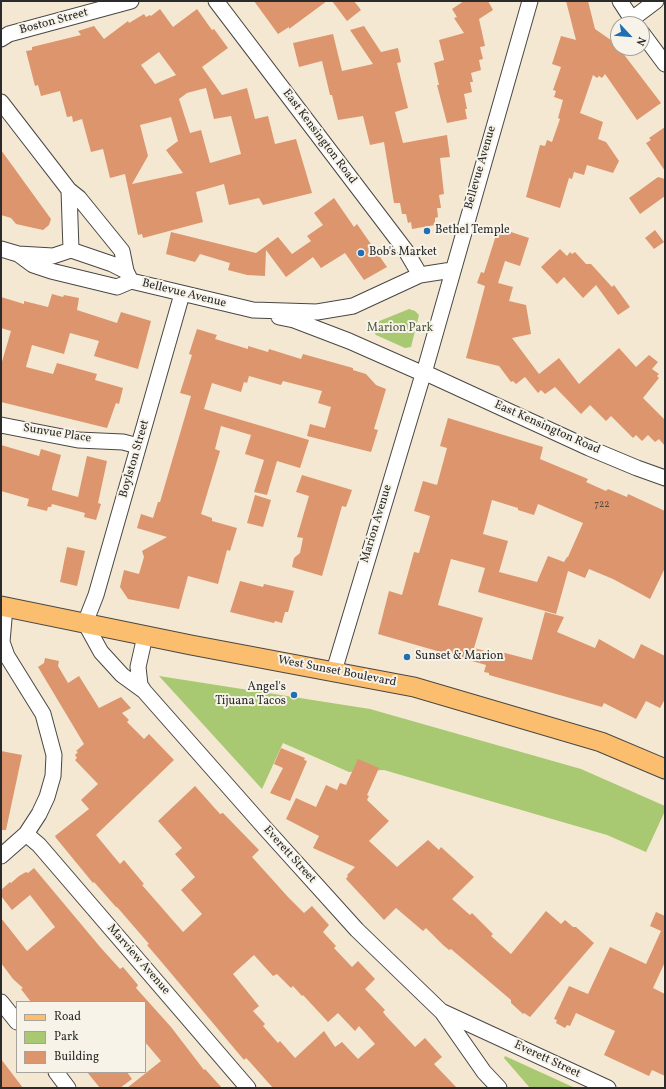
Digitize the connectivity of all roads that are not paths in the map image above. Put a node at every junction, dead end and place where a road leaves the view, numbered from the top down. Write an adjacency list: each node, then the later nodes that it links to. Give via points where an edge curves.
1 (131, 1): 8 (street, Boston Street, via 10,34)
2 (216, 1): 17 (street, East Kensington Road, via 406,251)
3 (530, 1): 16 (street, Bellevue Avenue)
4 (620, 1): 6 (street)
5 (656, 1): 7 (street)
6 (630, 16)
7 (640, 16)
8 (1, 39)
9 (650, 44): 10 (street)
10 (665, 64)
11 (1, 102): 12 (street)
12 (69, 190): 14 (street); 18 (street, via 79,198 122,251)
13 (1, 249): 15 (street, Bellevue Avenue)
14 (71, 250): 15 (street, Bellevue Avenue, via 53,256); 18 (street, Bellevue Avenue, via 112,264)
15 (18, 254): 18 (street, Bellevue Avenue, via 33,265 117,287)
16 (452, 270): 17 (street, Bellevue Avenue); 21 (street, Marion Avenue)
17 (420, 275): 20 (street, Bellevue Avenue, via 353,306 317,312)
18 (128, 276): 19 (street, Bellevue Avenue)
19 (182, 294): 20 (street, Bellevue Avenue); 23 (street, Boylston Street)
20 (253, 310): 21 (street, East Kensington Road, via 294,320)
21 (424, 372): 24 (street, East Kensington Road, via 590,448); 28 (street, Marion Avenue)
22 (1, 425): 23 (street, Sunvue Place, via 78,440 123,442)
23 (138, 446): 26 (street, Boylston Street, via 96,595)
24 (665, 478)
25 (3, 607): 26 (main road, West Sunset Boulevard); 31 (street, via 2,642 7,656 43,714 54,755 53,776 47,797)
26 (84, 623): 27 (main road, West Sunset Boulevard); 29 (street, Everett Street, via 101,652 122,675)
27 (145, 636): 28 (main road, West Sunset Boulevard); 29 (street, Everett Street, via 138,667 140,685)
28 (334, 671): 30 (main road, West Sunset Boulevard, via 414,687 575,733)
29 (144, 692): 34 (street, Everett Street, via 357,930)
30 (665, 769)
31 (26, 834): 32 (street); 38 (street, Marview Avenue, via 39,845)
32 (1, 856)
33 (1, 1002): 35 (street)
34 (442, 1012): 39 (street, Everett Street, via 484,1072); 40 (street, Everett Street)
35 (16, 1021)
36 (57, 1073): 37 (street)
37 (68, 1088)
38 (248, 1088)
39 (499, 1088)
40 (608, 1088)

